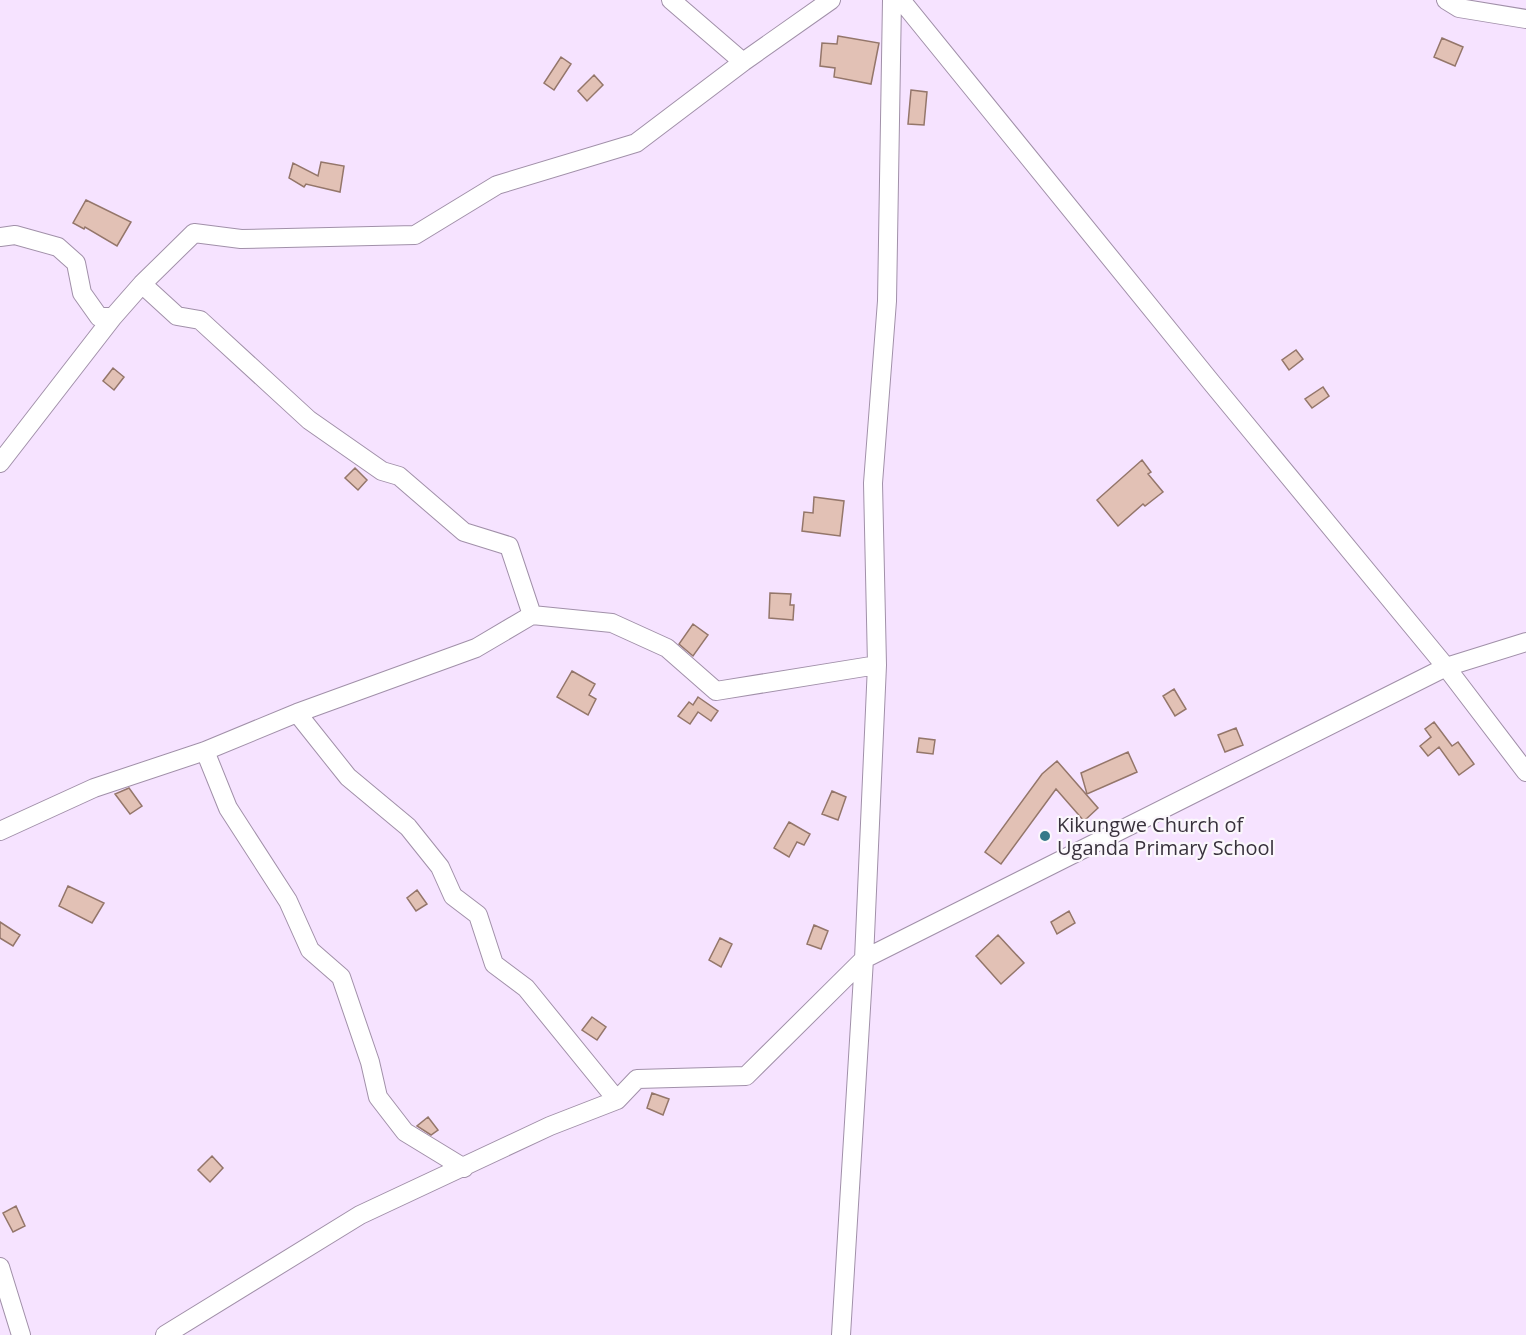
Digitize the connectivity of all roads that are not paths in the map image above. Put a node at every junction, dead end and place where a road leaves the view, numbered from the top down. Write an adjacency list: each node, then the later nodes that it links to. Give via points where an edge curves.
1 (671, 0): 7 (street)
2 (831, 0): 7 (street)
3 (892, 0): 14 (street, via 887,301 873,483)
4 (901, 0): 15 (street)
5 (1446, 0): 6 (street, via 1459,8)
6 (1526, 19)
7 (742, 62): 9 (street, via 636,143 497,185 415,236 241,239 194,233)
8 (0, 237): 10 (street, via 15,235 58,247 76,262 82,293 99,317)
9 (142, 284): 10 (street); 12 (street, via 177,316 200,320 309,420 382,471 399,476 464,532 509,546)
10 (113, 318): 11 (street)
11 (0, 463)
12 (532, 615): 14 (street, via 612,623 667,648 716,691); 16 (street, via 476,648)
13 (1526, 642): 15 (street)
14 (876, 665): 20 (street)
15 (1446, 667): 18 (street); 20 (street)
16 (297, 713): 17 (street); 21 (street, via 348,777 408,827 440,867 453,896 478,915 495,964 526,988)
17 (205, 751): 19 (street, via 94,788); 22 (street, via 228,808 288,901 310,950 341,977 378,1097 405,1132)
18 (1526, 772)
19 (0, 831)
20 (864, 959): 21 (street, via 746,1077 638,1079); 26 (street)
21 (616, 1100): 22 (street, via 550,1126)
22 (464, 1168): 25 (street, via 360,1215)
23 (0, 1267): 24 (street)
24 (21, 1335)
25 (165, 1335)
26 (841, 1335)

